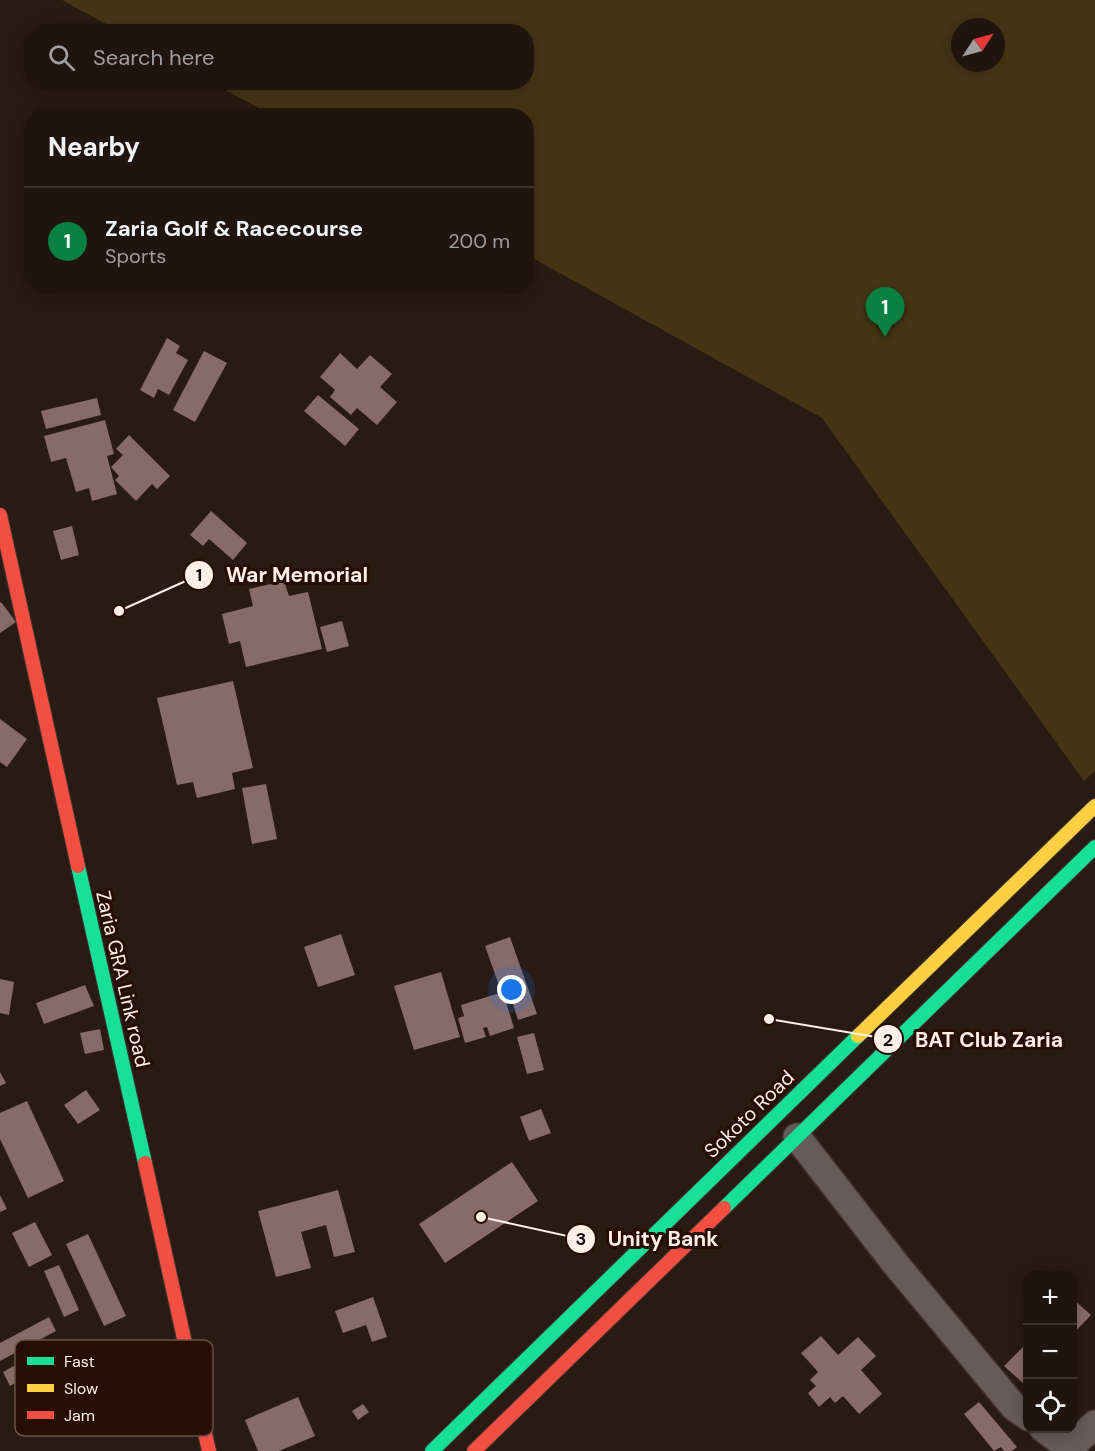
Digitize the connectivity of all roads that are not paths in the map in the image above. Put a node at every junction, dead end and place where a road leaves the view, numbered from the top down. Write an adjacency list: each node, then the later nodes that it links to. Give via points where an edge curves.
1 (0, 515): 5 (main road, Zaria GRA Link road)
2 (1095, 806): 12 (main road, Sokoto Road)
3 (1095, 847): 4 (main road)
4 (797, 1137): 6 (street, via 894,1262); 13 (main road)
5 (184, 1340)
6 (1023, 1413)
7 (1095, 1424): 10 (street)
8 (1049, 1433): 10 (street)
9 (206, 1436): 11 (main road, Zaria GRA Link road)
10 (1070, 1450)
11 (209, 1451)
12 (432, 1451)
13 (474, 1451)

